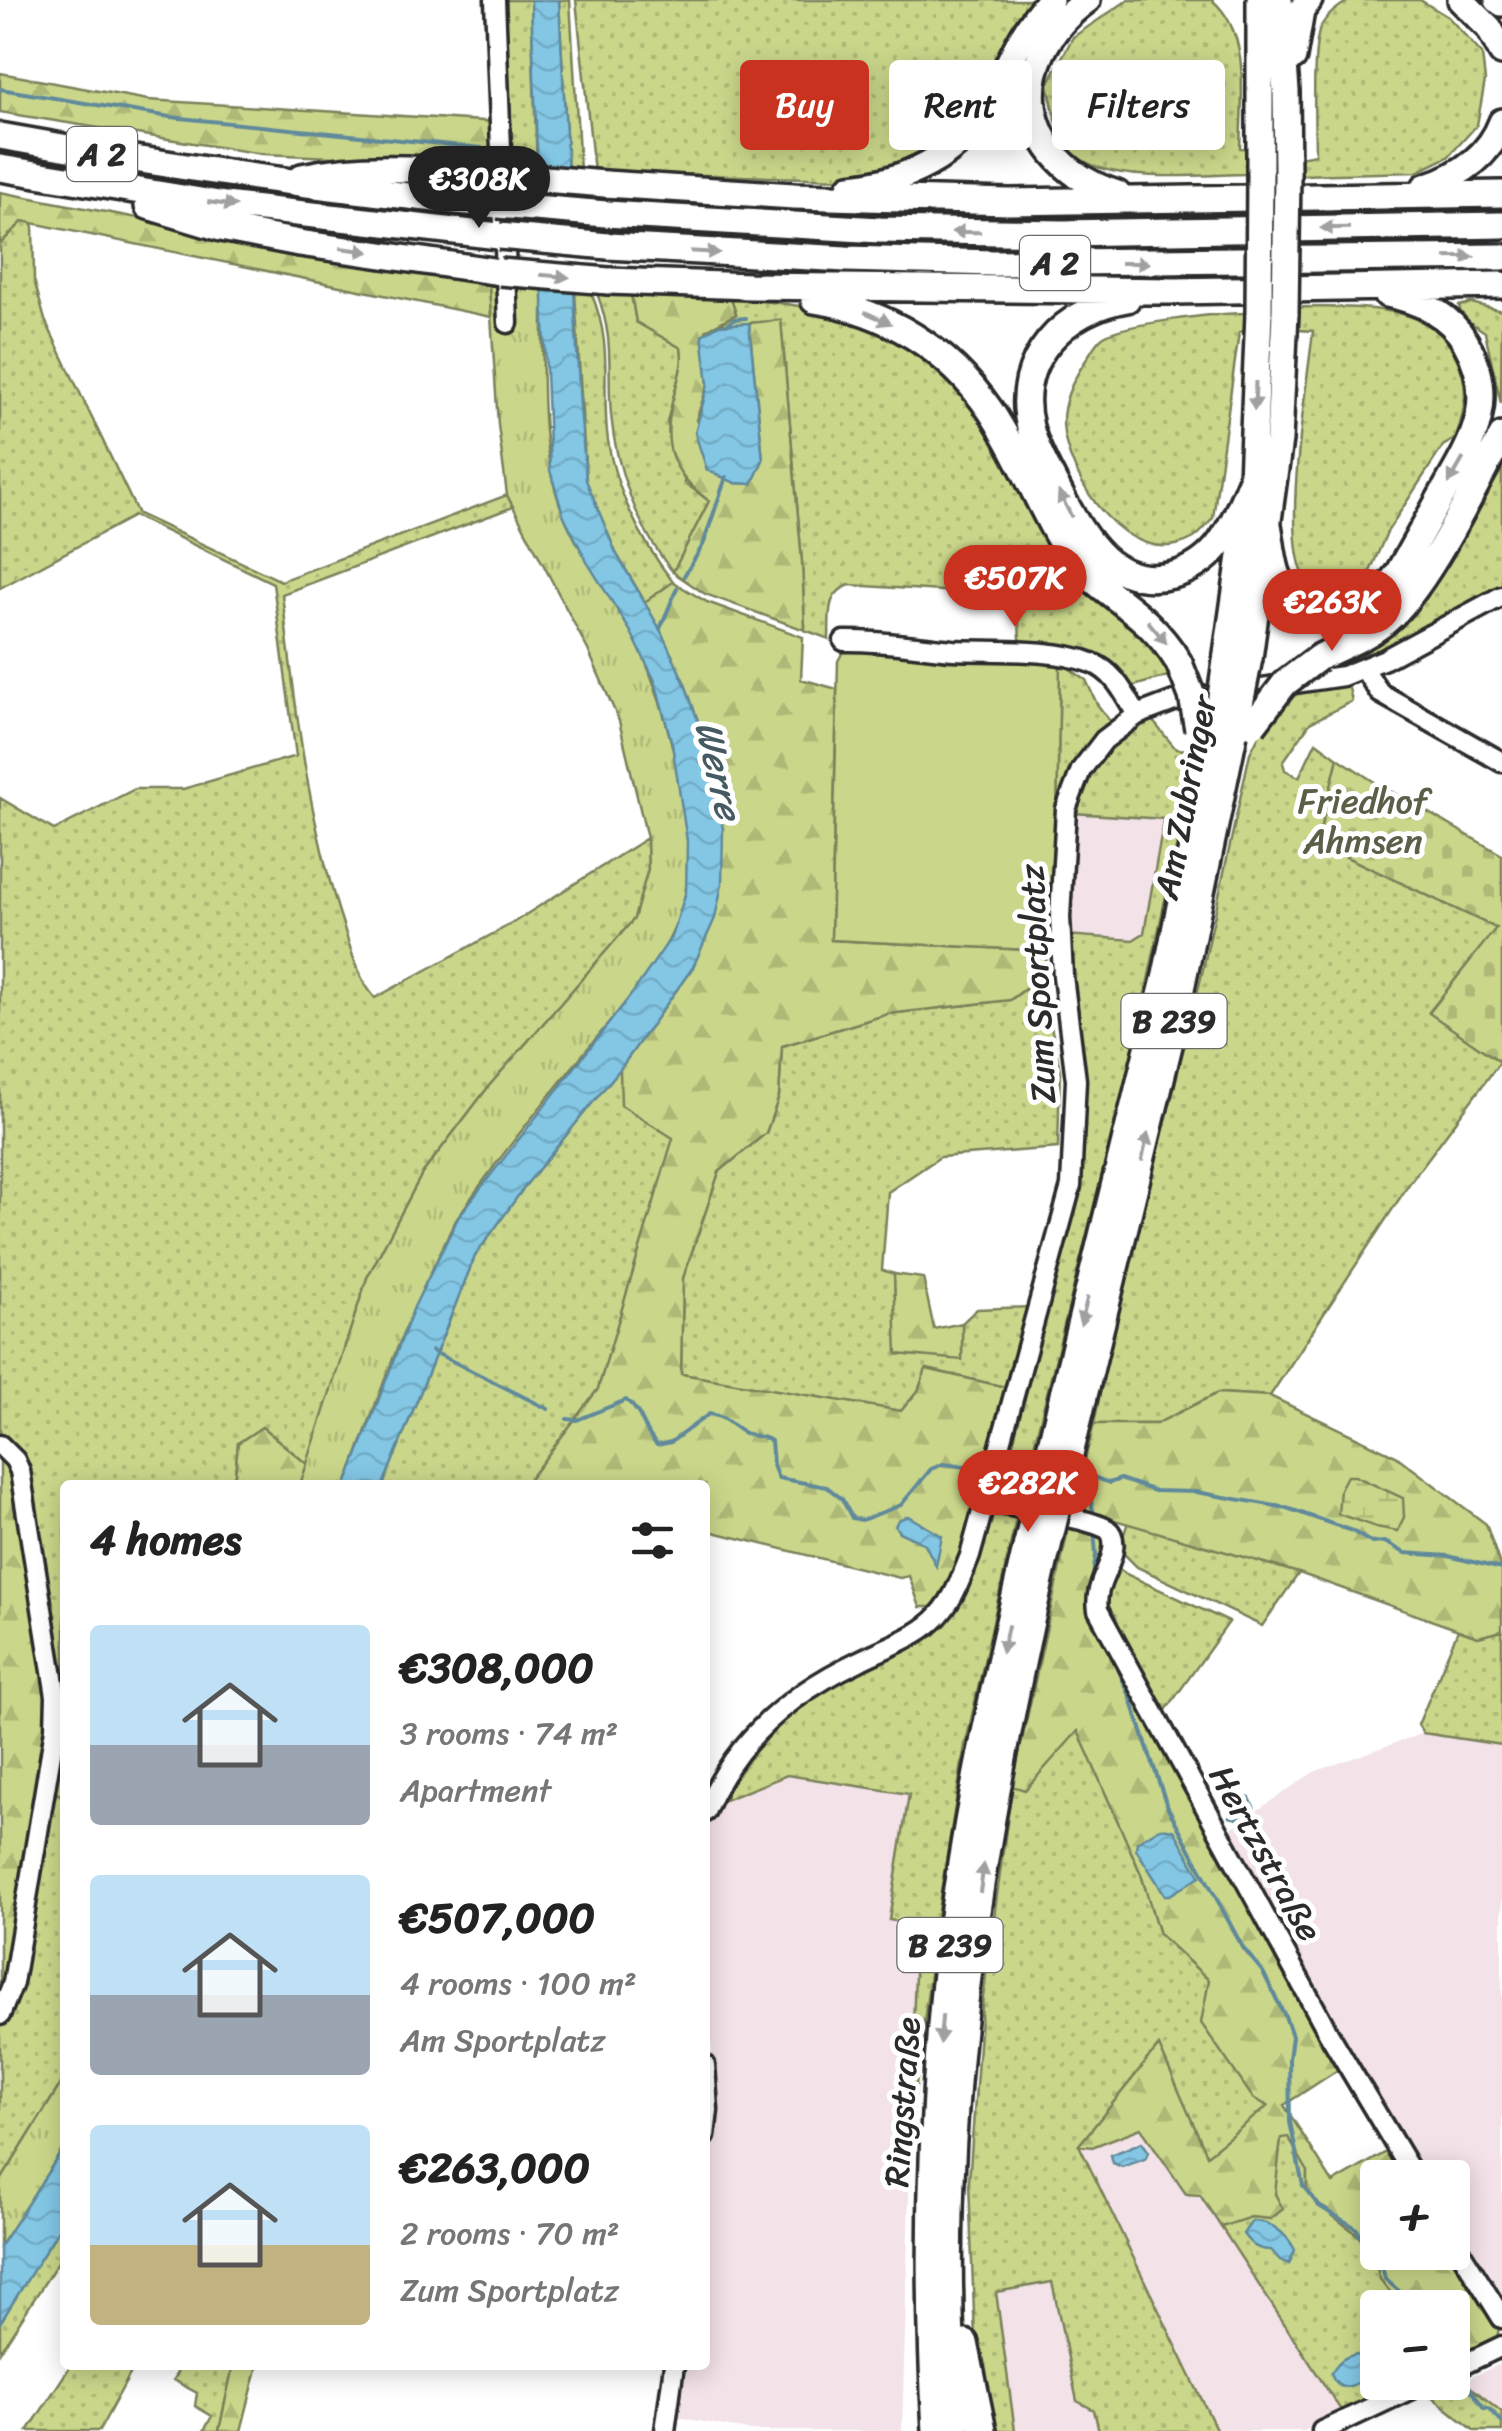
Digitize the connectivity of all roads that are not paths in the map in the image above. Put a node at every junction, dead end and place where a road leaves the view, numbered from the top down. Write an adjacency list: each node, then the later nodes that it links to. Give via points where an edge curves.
1 (495, 0): 24 (street)
2 (1050, 0): 16 (highway, via 1024,31 984,112 934,162 870,185)
3 (1087, 0): 17 (highway, via 1046,40 1031,84 1033,112 1042,138 1079,179)
4 (1309, 0): 8 (highway)
5 (1462, 0): 7 (highway)
6 (1264, 2): 8 (highway, Am Zubringer / B 239); 26 (highway, Am Zubringer / B 239, one-way to 26, bridge)
7 (1502, 52)
8 (1286, 92): 27 (highway, Am Zubringer / B 239, bridge, via 1285,313)
9 (1502, 122): 14 (highway, via 1463,171 1425,188)
10 (0, 136): 13 (highway, A 2)
11 (0, 168): 12 (highway, A 2)
12 (57, 178): 19 (highway, A 2, one-way to 19, bridge, via 499,236 846,260); 21 (highway, one-way to 21, bridge, via 220,228 299,243 500,272)
13 (286, 180): 16 (highway, bridge, via 338,169 400,168); 18 (highway, A 2, one-way to 13, bridge, via 880,230 498,205)
14 (1384, 194): 15 (highway); 17 (highway)
15 (1502, 194)
16 (794, 196): 17 (highway)
17 (1136, 200)
18 (1502, 225)
19 (1502, 256)
20 (1502, 284): 22 (highway)
21 (750, 286): 23 (highway); 33 (highway, one-way to 33, bridge, via 851,306 928,344 958,371 990,410 1076,565 1143,616 1179,663 1192,696)
22 (1348, 287): 23 (highway); 27 (highway, one-way to 27, via 1397,296 1444,317 1462,336 1481,380 1479,422 1396,575 1366,606 1328,614 1297,600 1276,571)
23 (1176, 291): 26 (highway, one-way to 23, via 1230,527 1199,564 1160,578 1138,577 1115,568 1083,538 1039,453 1027,402 1030,375 1048,340 1106,303)
24 (508, 324)
25 (1502, 436): 33 (highway, bridge, via 1398,610)
26 (1252, 479): 30 (highway, Am Zubringer / B 239)
27 (1268, 525): 30 (highway, Am Zubringer / B 239)
28 (1502, 596): 31 (street, Zum Sportplatz)
29 (844, 641): 32 (street, via 1092,663 1113,677)
30 (1237, 659): 33 (highway, Am Zubringer / B 239, bridge)
31 (1364, 669): 32 (street, Zum Sportplatz, via 1174,701); 34 (street, via 1380,693)
32 (1138, 715): 37 (street, Zum Sportplatz, via 1093,752 1066,809 1060,917 1076,1080 1071,1186)
33 (1226, 726): 35 (highway); 35 (highway, Am Zubringer / B 239)
34 (1502, 762)
35 (1212, 802): 38 (highway, Am Zubringer / B 239, bridge)
36 (0, 1446): 40 (street, via 20,1471 56,1696 12,1983)
37 (985, 1497): 39 (street, Zum Sportplatz, via 953,1597 930,1624 798,1694 747,1743); 41 (street, Hertzstraße, via 1113,1536 1098,1610)
38 (1037, 1547): 42 (highway, Ringstraße / B 239, one-way to 38, via 966,1985); 46 (highway, Ringstraße / B 239, one-way to 46, via 995,1682 948,1952 933,2138)
39 (710, 1802)
40 (0, 2015)
41 (1404, 2160)
42 (951, 2219): 53 (highway, Ringstraße / B 239); 54 (highway)
43 (1470, 2267): 44 (street)
44 (1502, 2318)
45 (1502, 2346): 47 (street)
46 (932, 2352): 51 (highway, via 923,2368); 52 (highway, Ringstraße / B 239)
47 (1470, 2361)
48 (673, 2370): 50 (street)
49 (1388, 2400): 55 (street)
50 (665, 2431)
51 (924, 2431)
52 (936, 2431)
53 (957, 2431)
54 (983, 2431)
55 (1322, 2431)

